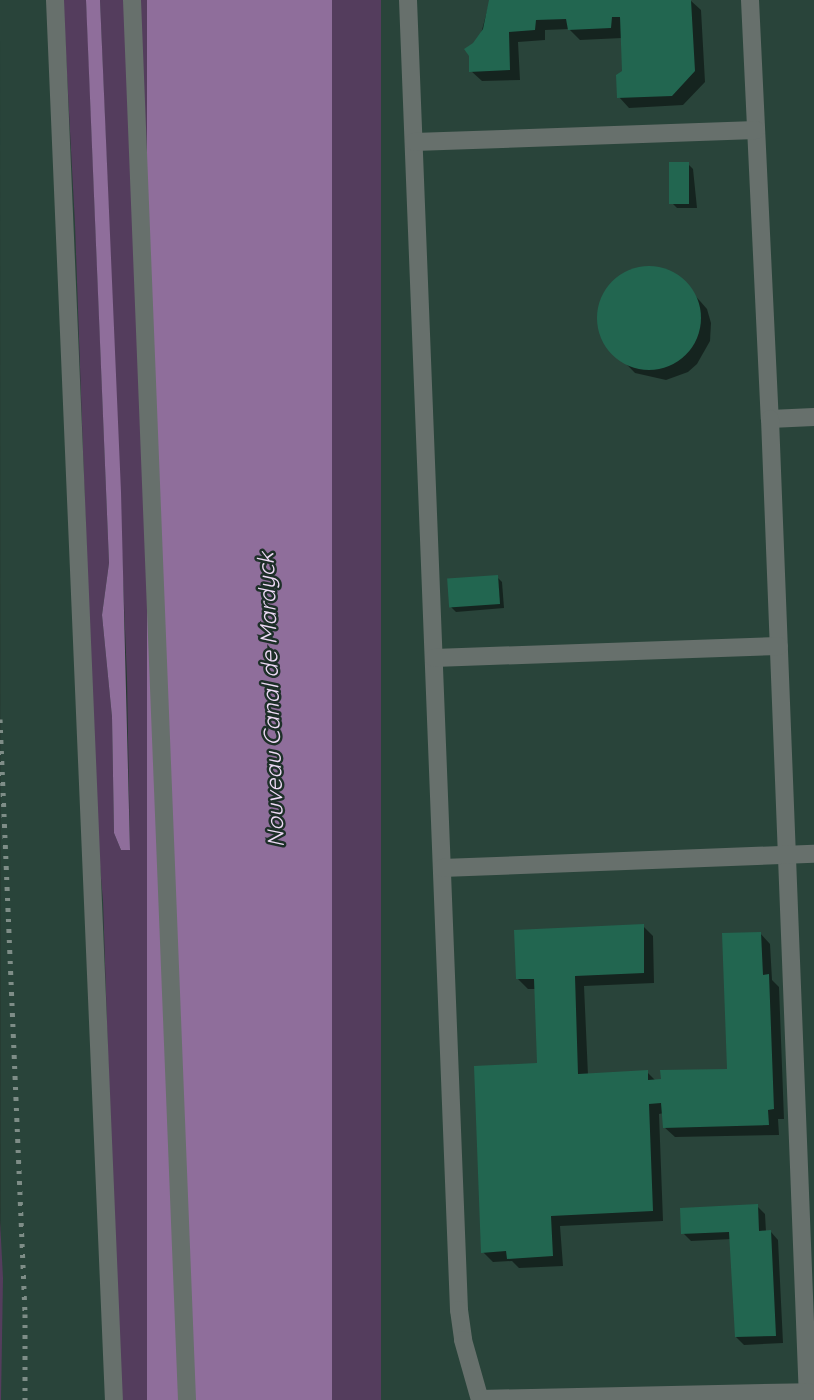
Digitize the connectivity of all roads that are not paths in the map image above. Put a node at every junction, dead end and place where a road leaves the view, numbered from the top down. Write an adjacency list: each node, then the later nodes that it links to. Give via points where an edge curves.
1 (55, 0): 16 (lane)
2 (132, 0): 17 (lane)
3 (408, 0): 6 (lane)
4 (750, 0): 5 (lane)
5 (757, 130): 6 (lane); 8 (lane)
6 (414, 142): 10 (lane)
7 (814, 417): 8 (lane)
8 (770, 419): 9 (lane)
9 (779, 646): 10 (lane); 12 (lane)
10 (434, 658): 13 (lane)
11 (814, 854): 12 (lane)
12 (787, 855): 13 (lane); 14 (lane)
13 (442, 868): 15 (lane, via 459,1310)
14 (808, 1396): 15 (lane)
15 (480, 1399)
16 (114, 1400)
17 (187, 1400)

